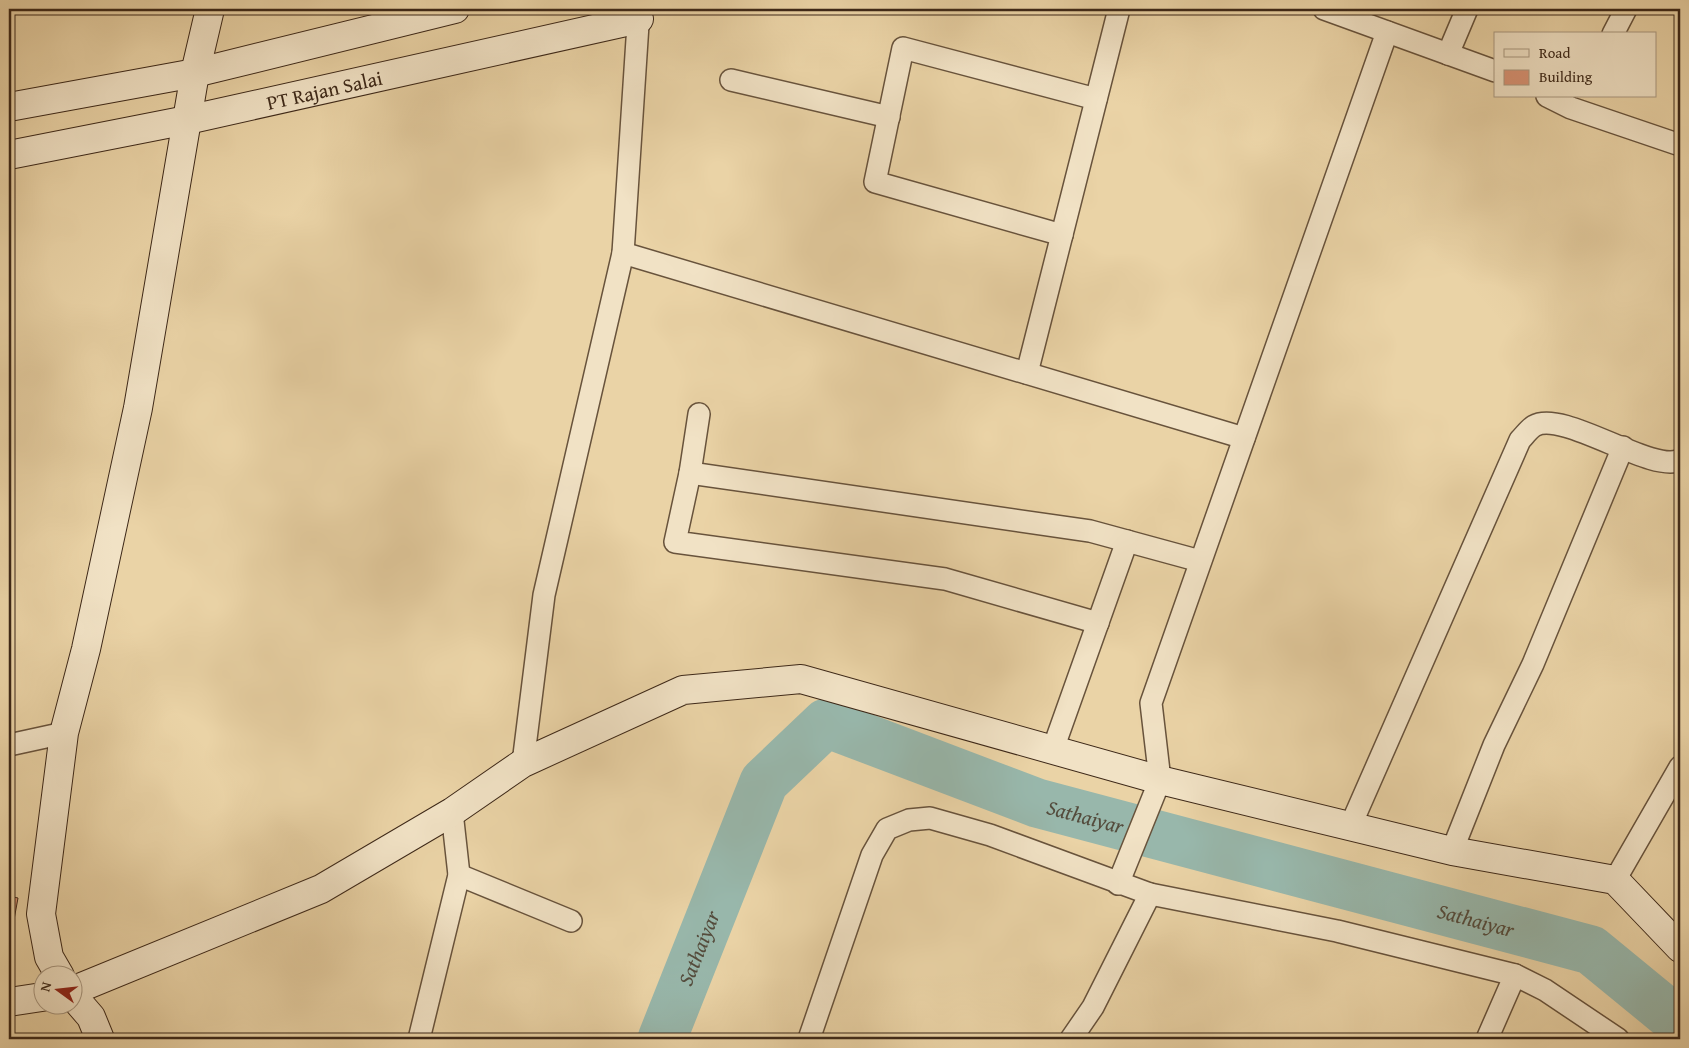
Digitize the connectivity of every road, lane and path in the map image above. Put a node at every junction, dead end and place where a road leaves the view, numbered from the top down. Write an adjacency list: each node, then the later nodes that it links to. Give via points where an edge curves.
1 (210, 9): 12 (street)
2 (455, 9): 12 (street)
3 (1119, 9): 15 (street)
4 (1324, 9): 8 (street)
5 (1467, 9): 10 (street)
6 (1626, 9): 9 (street)
7 (639, 14): 19 (street, PT Rajan Salai); 23 (street)
8 (1387, 32): 10 (street); 26 (street)
9 (1613, 32)
10 (1448, 54): 11 (street)
11 (1494, 71)
12 (195, 73): 17 (street); 19 (street)
13 (731, 80): 18 (street)
14 (1556, 98): 16 (street)
15 (1096, 99): 18 (street, via 903,48); 22 (street)
16 (1575, 102): 20 (street)
17 (9, 107)
18 (888, 117): 22 (street, via 875,182)
19 (187, 120): 21 (street, PT Rajan Salai); 33 (street, via 138,408 86,650)
20 (1680, 145)
21 (9, 155)
22 (1062, 235): 24 (street)
23 (624, 253): 24 (street); 36 (street, via 544,595)
24 (1027, 373): 26 (street)
25 (699, 414): 29 (street)
26 (1244, 438): 31 (street)
27 (1623, 448): 28 (street, via 1662,462); 40 (street, via 1564,426 1546,423 1534,426 1520,440); 41 (street, via 1533,664 1494,745)
28 (1680, 460)
29 (690, 473): 30 (street, via 1090,531); 32 (street, via 675,542 945,579)
30 (1127, 541): 31 (street); 32 (street)
31 (1200, 561): 38 (street, via 1150,703)
32 (1098, 623): 35 (street)
33 (64, 733): 34 (street); 48 (street, via 41,914 49,957)
34 (9, 745)
35 (1053, 749): 36 (street, via 801,679 683,690); 38 (street)
36 (523, 763): 39 (street)
37 (1680, 767): 43 (street)
38 (1160, 780): 40 (street); 44 (street)
39 (452, 812): 42 (street); 50 (street, via 321,889)
40 (1350, 827): 41 (street)
41 (1452, 851): 43 (street)
42 (459, 875): 46 (street); 55 (street)
43 (1615, 880): 47 (street)
44 (1118, 884): 45 (street); 56 (street, via 990,835 930,818 909,820 887,829 872,855)
45 (1150, 894): 49 (street, via 1336,931); 57 (street, via 1094,1008)
46 (571, 921)
47 (1680, 948)
48 (54, 966)
49 (1515, 975): 58 (street); 59 (street, via 1545,990)
50 (82, 988)
51 (32, 999): 52 (street)
52 (9, 1002)
53 (82, 1007): 54 (street, via 91,1017)
54 (100, 1039)
55 (419, 1039)
56 (809, 1039)
57 (1071, 1039)
58 (1487, 1039)
59 (1618, 1039)

